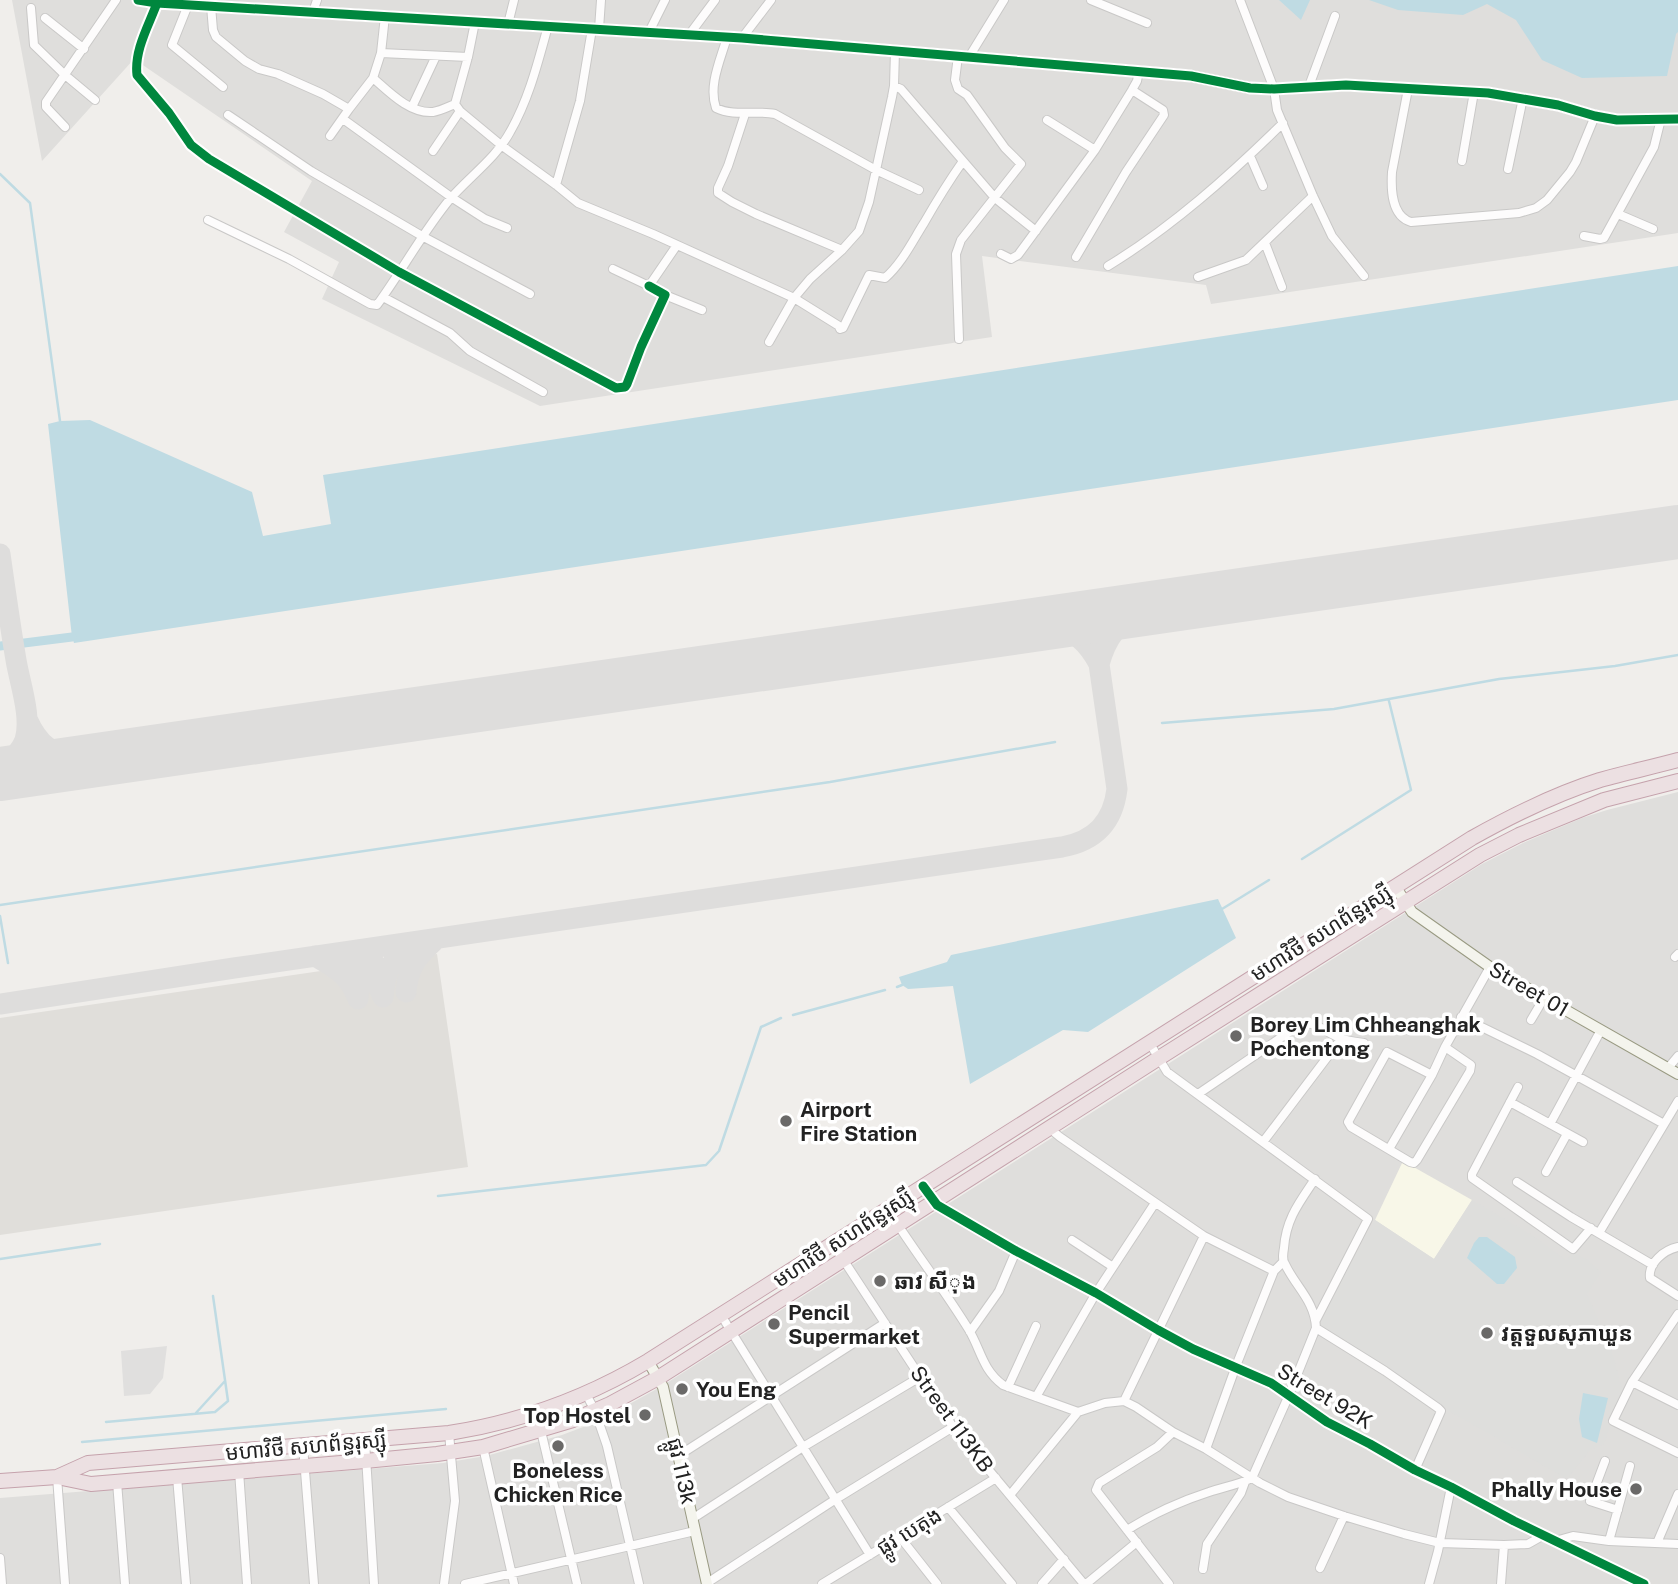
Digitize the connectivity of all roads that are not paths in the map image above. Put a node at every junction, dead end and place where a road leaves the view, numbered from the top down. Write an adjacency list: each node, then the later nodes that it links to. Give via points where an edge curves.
1 (117, 0): 29 (street)
2 (138, 0): 12 (street)
3 (317, 0): 16 (street)
4 (514, 0): 22 (street)
5 (601, 0): 24 (street)
6 (665, 0): 25 (street)
7 (715, 0): 26 (street)
8 (771, 0): 28 (street)
9 (1004, 0): 34 (street)
10 (1091, 0): 21 (street)
11 (1240, 0): 41 (street)
12 (157, 3): 13 (street); 88 (street, via 139,51 137,75 191,145)
13 (188, 5): 14 (street); 40 (street, via 172,45)
14 (211, 6): 16 (street); 49 (street, via 216,37 245,61)
15 (31, 8): 36 (street, via 34,45)
16 (313, 12): 17 (street)
17 (385, 16): 20 (street); 31 (street)
18 (1335, 16): 39 (street)
19 (45, 18): 29 (street)
20 (475, 22): 22 (street); 33 (street)
21 (1147, 23)
22 (508, 24): 23 (street)
23 (548, 26): 24 (street); 60 (street, via 531,89)
24 (595, 29): 25 (street); 68 (street)
25 (649, 32): 26 (street)
26 (689, 35): 27 (street)
27 (727, 37): 28 (street); 50 (street, via 714,82 714,104 721,111)
28 (742, 38): 30 (street)
29 (84, 49): 36 (street)
30 (895, 51): 34 (street); 38 (street)
31 (382, 53): 32 (street); 37 (street)
32 (436, 56): 33 (street); 47 (street)
33 (468, 57): 48 (street)
34 (964, 57): 35 (street); 73 (street, via 955,80 958,89 1021,164)
35 (1139, 71): 41 (street); 43 (street)
36 (65, 75): 46 (street); 58 (street, via 46,102)
37 (373, 78): 47 (street); 49 (street)
38 (894, 86): 64 (street); 67 (street)
39 (1309, 86): 41 (street); 42 (street)
40 (223, 87)
41 (1274, 89): 57 (street)
42 (1408, 89): 44 (street); 52 (street, via 1391,185 1398,215 1411,222 1536,208 1570,172)
43 (1132, 90): 61 (street); 85 (street, via 1164,115)
44 (1474, 92): 45 (street); 65 (street)
45 (1523, 98): 52 (street); 66 (street)
46 (95, 100)
47 (412, 107): 48 (street, via 432,112)
48 (458, 108): 60 (street); 62 (street)
49 (349, 109): 53 (street)
50 (745, 114): 67 (street, via 775,114); 83 (street, via 718,193)
51 (228, 115): 79 (street, via 311,171)
52 (1595, 116): 56 (street)
53 (343, 119): 59 (street); 72 (street)
54 (1678, 119): 56 (street)
55 (1048, 120): 61 (street)
56 (1661, 120): 74 (street, via 1654,147)
57 (1283, 124): 63 (street); 71 (street)
58 (65, 127)
59 (330, 136)
60 (501, 145): 68 (street); 72 (street)
61 (1095, 150): 78 (street)
62 (433, 151)
63 (1250, 156): 69 (street); 86 (street, via 1151,239)
64 (963, 161): 73 (street); 96 (street, via 896,266 885,278 868,276 843,328)
65 (1462, 161)
66 (1508, 169)
67 (876, 170): 70 (street); 83 (street, via 859,232)
68 (556, 185): 82 (street, via 579,203)
69 (1264, 186)
70 (919, 190)
71 (1313, 196): 81 (street); 89 (street, via 1332,236)
72 (451, 197): 76 (street); 79 (street)
73 (995, 198): 78 (street); 98 (street, via 961,240 956,254)
74 (1618, 214): 77 (street); 80 (street, via 1602,239)
75 (208, 220): 95 (street, via 370,304 377,305)
76 (507, 228)
77 (1653, 229)
78 (1036, 230): 84 (street, via 1017,255 1011,259)
79 (422, 236): 88 (street); 93 (street)
80 (1584, 236)
81 (1265, 243): 90 (street, via 1246,260); 92 (street)
82 (677, 245): 91 (street); 96 (street)
83 (842, 250): 96 (street)
84 (1001, 254)
85 (1076, 257)
86 (1108, 266)
87 (612, 270): 91 (street)
88 (399, 272): 94 (street, via 621,388 627,384); 95 (street)
89 (1364, 276)
90 (1198, 277)
91 (649, 286): 94 (street)
92 (1282, 287)
93 (530, 294)
94 (665, 295): 97 (street)
95 (383, 297): 100 (street)
96 (794, 298): 99 (street)
97 (702, 310)
98 (959, 339)
99 (769, 342)
100 (543, 392)
101 (1678, 760): 103 (highway, មហាវិថី សហព័ន្ធរុស្ស៊ី, via 1600,780 1536,805)
102 (1678, 781): 104 (highway, មហាវិថី សហព័ន្ធរុស្ស៊ី, via 1604,800 1518,835)
103 (1395, 886): 104 (street, Street 01); 111 (highway, មហាវិថី សហព័ន្ធរុស្ស៊ី)
104 (1405, 902): 105 (street, Street 01, via 1412,912); 115 (highway, មហាវិថី សហព័ន្ធរុស្ស៊ី)
105 (1490, 967): 106 (street, Street 01); 107 (street)
106 (1544, 998): 108 (street); 109 (street, Street 01)
107 (1461, 1017): 113 (street); 118 (street)
108 (1531, 1020)
109 (1601, 1030): 116 (street, Street 01); 118 (street)
110 (1341, 1039): 112 (street); 120 (street, via 1315,1024 1301,1024); 127 (street)
111 (1149, 1042): 115 (street); 133 (highway, មហាវិថី សហព័ន្ធរុស្ស៊ី)
112 (1364, 1043)
113 (1445, 1047): 117 (street); 129 (street, via 1471,1065 1468,1076 1414,1163)
114 (1678, 1056): 116 (street)
115 (1159, 1058): 120 (street, via 1167,1072); 125 (highway, មហាវិថី សហព័ន្ធរុស្ស៊ី)
116 (1673, 1071)
117 (1432, 1075): 129 (street); 129 (street, via 1387,1052 1385,1055 1348,1122)
118 (1576, 1076): 123 (street); 124 (street)
119 (1518, 1087): 122 (street)
120 (1198, 1094): 127 (street)
121 (1678, 1101): 124 (street)
122 (1510, 1102): 123 (street); 137 (street, via 1472,1178 1573,1249)
123 (1550, 1124): 126 (street)
124 (1664, 1124): 137 (street)
125 (1049, 1128): 134 (highway, មហាវិថី សហព័ន្ធរុស្ស៊ី); 135 (street)
126 (1567, 1134): 128 (street); 130 (street)
127 (1263, 1142): 131 (street)
128 (1583, 1142)
129 (1389, 1149)
130 (1546, 1172)
131 (1315, 1180): 144 (street, via 1293,1211); 153 (street, via 1368,1219)
132 (1517, 1182): 137 (street)
133 (923, 1186): 134 (street, Street 92K); 140 (highway, មហាវិថី សហព័ន្ធរុស្ស៊ី)
134 (934, 1201): 136 (highway, មហាវិថី សហព័ន្ធរុស្ស៊ី); 142 (street, Street 92K)
135 (1155, 1203): 138 (street); 146 (street)
136 (898, 1224): 143 (highway, មហាវិថី សហព័ន្ធរុស្ស៊ី); 157 (street)
137 (1595, 1230): 145 (street)
138 (1204, 1236): 147 (street); 155 (street)
139 (1072, 1240): 146 (street)
140 (833, 1244): 143 (street, Street 113KB); 151 (highway, មហាវិថី សហព័ន្ធរុស្ស៊ី)
141 (1678, 1247): 145 (street, via 1667,1250)
142 (1016, 1251): 148 (street, Street 92K); 157 (street, via 999,1291)
143 (843, 1259): 152 (street, Street 113KB); 156 (highway, មហាវិថី សហព័ន្ធរុស្ស៊ី)
144 (1283, 1262): 147 (street); 153 (street, via 1304,1292)
145 (1653, 1265): 149 (street, via 1650,1279)
146 (1113, 1267): 148 (street)
147 (1274, 1271): 159 (street)
148 (1096, 1293): 155 (street, Street 92K); 167 (street)
149 (1678, 1296)
150 (1678, 1314): 162 (street)
151 (722, 1315): 156 (street); 158 (highway, មហាវិថី សហព័ន្ធរុស្ស៊ី)
152 (885, 1323): 160 (street, Street 113KB); 166 (street)
153 (1316, 1324): 165 (street); 188 (street, via 1441,1411)
154 (1036, 1326): 163 (street)
155 (1158, 1330): 159 (street, Street 92K); 168 (street)
156 (731, 1331): 161 (highway, មហាវិថី សហព័ន្ធរុស្ស៊ី); 166 (street)
157 (970, 1332): 163 (street, via 986,1368)
158 (649, 1362): 161 (street, ផ្លូវ 113k); 164 (highway, មហាវិថី សហព័ន្ធរុស្ស៊ី)
159 (1236, 1366): 165 (street, Street 92K); 180 (street)
160 (920, 1377): 172 (street, Street 113KB); 179 (street)
161 (658, 1378): 170 (highway, មហាវិថី សហព័ន្ធរុស្ស៊ី); 183 (street, ផ្លូវ 113k)
162 (1632, 1382): 169 (street); 182 (street, via 1613,1421)
163 (1008, 1387): 167 (street)
164 (586, 1395): 170 (street); 175 (highway, មហាវិថី សហព័ន្ធរុស្ស៊ី, via 514,1419)
165 (1289, 1395): 188 (street, Street 92K, via 1327,1422); 193 (street)
166 (771, 1396): 179 (street); 183 (street)
167 (1036, 1397): 171 (street)
168 (1124, 1401): 171 (street); 174 (street)
169 (1678, 1405)
170 (595, 1411): 173 (highway, មហាវិថី សហព័ន្ធរុស្ស៊ី); 215 (street)
171 (1078, 1412): 198 (street)
172 (953, 1427): 192 (street, Street 113KB); 199 (street)
173 (541, 1431): 178 (highway, មហាវិថី សហព័ន្ធរុស្ស៊ី); 218 (street)
174 (1173, 1432): 180 (street); 204 (street, via 1096,1488)
175 (449, 1433): 176 (highway, មហាវិថី សហព័ន្ធរុស្ស៊ី); 181 (street)
176 (365, 1441): 177 (highway, មហាវិថី សហព័ន្ធរុស្ស៊ី); 184 (street)
177 (303, 1446): 186 (street); 190 (highway, មហាវិថី សហព័ន្ធរុស្ស៊ី, via 88,1463)
178 (483, 1447): 181 (highway, មហាវិថី សហព័ន្ធរុស្ស៊ី); 222 (street)
179 (803, 1447): 199 (street); 203 (street)
180 (1206, 1449): 193 (street)
181 (451, 1452): 184 (highway, មហាវិថី សហព័ន្ធរុស្ស៊ី); 231 (street, via 455,1502)
182 (1678, 1453)
183 (678, 1456): 203 (street, ផ្លូវ 113k)
184 (365, 1461): 186 (highway, មហាវិថី សហព័ន្ធរុស្ស៊ី); 230 (street)
185 (1605, 1461): 201 (street, via 1590,1501)
186 (305, 1465): 189 (highway, មហាវិថី សហព័ន្ធរុស្ស៊ី); 229 (street)
187 (1630, 1466): 201 (street)
188 (1415, 1470): 196 (street, Street 92K)
189 (239, 1471): 191 (highway, មហាវិថី សហព័ន្ធរុស្ស៊ី); 228 (street)
190 (57, 1477): 194 (highway, មហាវិថី សហព័ន្ធរុស្ស៊ី); 195 (highway, មហាវិថី សហព័ន្ធរុស្ស៊ី, via 91,1484); 225 (street)
191 (177, 1477): 195 (highway, មហាវិថី សហព័ន្ធរុស្ស៊ី); 227 (street)
192 (996, 1478): 198 (street, Street 113KB); 200 (street, ផ្លូវ បេតុង)
193 (1248, 1480): 202 (street); 204 (street, via 1158,1511); 221 (street, via 1207,1545)
194 (0, 1481)
195 (117, 1482): 226 (street)
196 (1451, 1487): 206 (street, Street 92K); 211 (street)
197 (1678, 1494): 212 (street)
198 (1010, 1495): 219 (street, Street 113KB)
199 (836, 1499): 216 (street); 236 (street)
200 (948, 1507): 207 (street, ផ្លូវ បេតុង); 238 (street)
201 (1618, 1510): 209 (street)
202 (1344, 1517): 211 (street); 220 (street)
203 (692, 1519): 205 (street, ផ្លូវ 113k)
204 (1127, 1530): 210 (street)
205 (695, 1531): 215 (street); 236 (street, ផ្លូវ 113k)
206 (1544, 1535): 208 (street, Street 92K); 214 (street, via 1528,1544)
207 (900, 1537): 216 (street, ផ្លូវ បេតុង); 237 (street)
208 (1555, 1541): 209 (street, via 1566,1536); 244 (street, Street 92K)
209 (1609, 1541): 212 (street)
210 (1137, 1542): 240 (street); 241 (street)
211 (1440, 1543): 214 (street); 242 (street)
212 (1657, 1543): 213 (street)
213 (1678, 1544)
214 (1504, 1545): 243 (street)
215 (631, 1546): 218 (street); 235 (street)
216 (870, 1555): 223 (street, ផ្លូវ បេតុង)
217 (0, 1558): 224 (street)
218 (572, 1559): 222 (street); 234 (street)
219 (1064, 1559): 239 (street); 240 (street, Street 113KB)
220 (1320, 1568)
221 (1203, 1569)
222 (512, 1573): 232 (street); 233 (street)
223 (826, 1583)
224 (2, 1584)
225 (65, 1584)
226 (125, 1584)
227 (186, 1584)
228 (247, 1584)
229 (314, 1584)
230 (373, 1584)
231 (444, 1584)
232 (465, 1584)
233 (514, 1584)
234 (577, 1584)
235 (639, 1584)
236 (707, 1584)
237 (937, 1584)
238 (1012, 1584)
239 (1042, 1584)
240 (1085, 1584)
241 (1169, 1584)
242 (1429, 1584)
243 (1502, 1584)
244 (1644, 1584)

